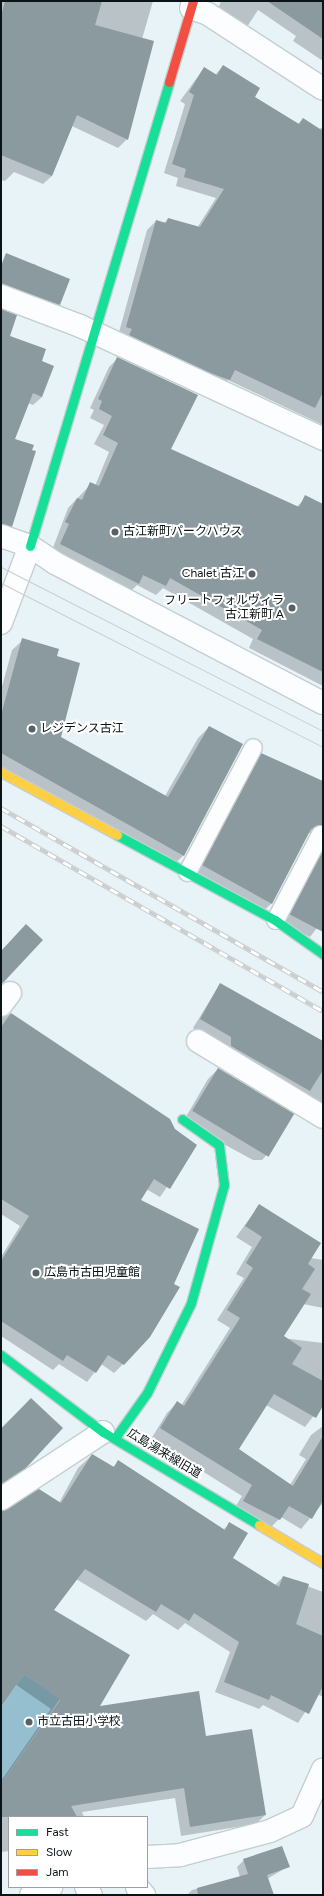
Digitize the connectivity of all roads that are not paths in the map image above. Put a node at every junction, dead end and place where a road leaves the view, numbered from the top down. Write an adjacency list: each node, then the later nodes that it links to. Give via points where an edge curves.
1 (192, 4): 2 (street); 4 (street)
2 (323, 89)
3 (1, 296): 4 (street)
4 (94, 333): 5 (street); 7 (street)
5 (323, 439)
6 (1, 536): 7 (street)
7 (30, 546): 8 (street); 9 (street, via 55,564)
8 (3, 611)
9 (323, 703)
10 (253, 747): 13 (lane)
11 (1, 772): 13 (street)
12 (320, 834): 14 (lane)
13 (187, 872): 14 (street)
14 (275, 920): 15 (street)
15 (323, 954)
16 (198, 1041): 17 (street)
17 (323, 1117)
18 (182, 1118): 20 (street, via 219,1145 224,1185 190,1304 147,1393)
19 (1, 1355): 20 (street, 広島湯来線旧道)
20 (109, 1435): 21 (street); 22 (street, 広島湯来線旧道)
21 (1, 1499)
22 (323, 1562)
23 (323, 1768): 24 (street, via 302,1816 270,1831 180,1855)
24 (148, 1857)
25 (49, 1888): 26 (street)
26 (31, 1895)

